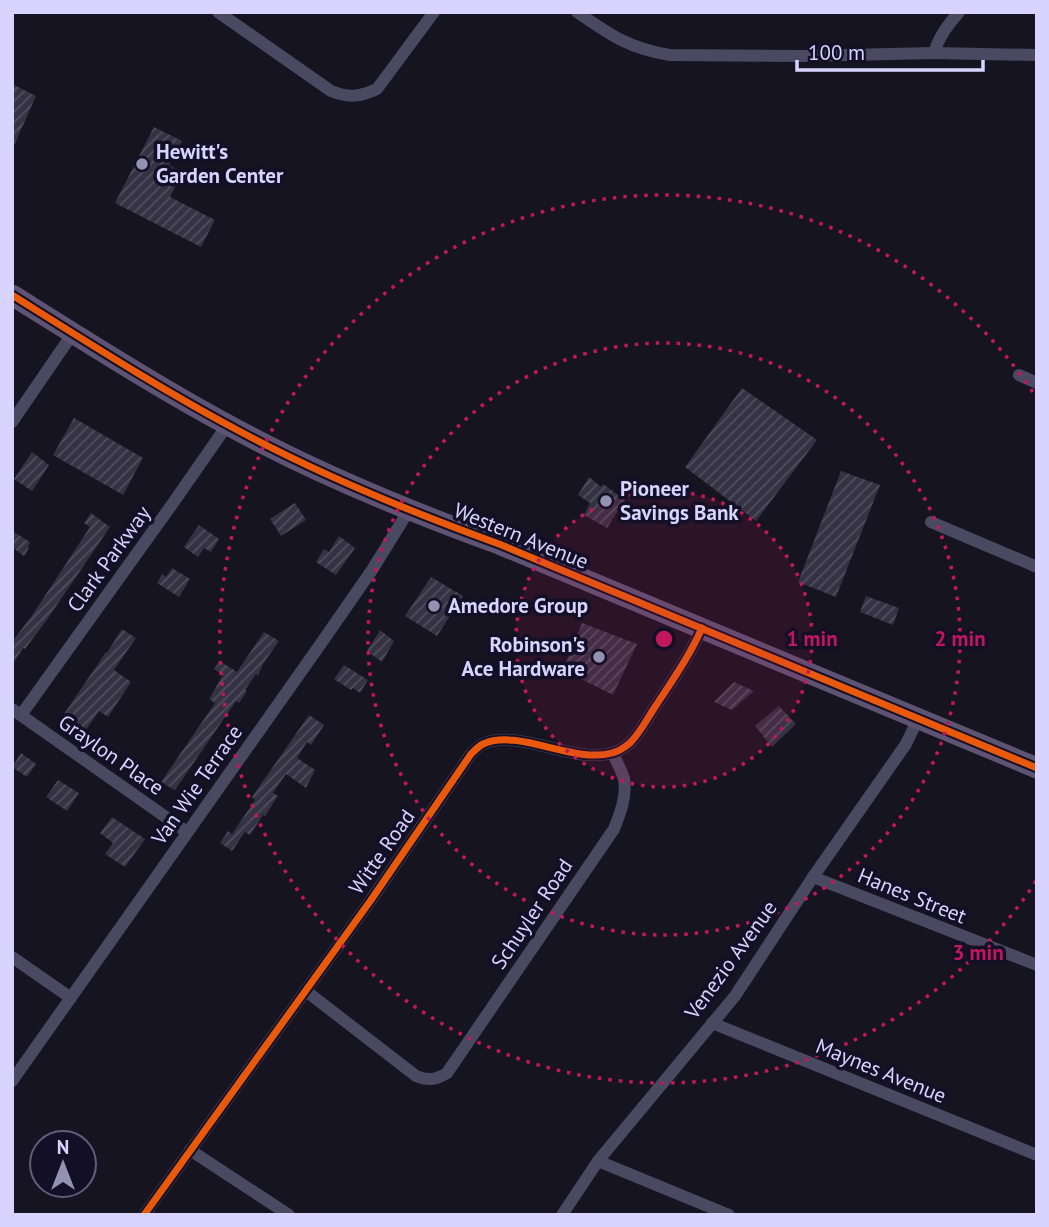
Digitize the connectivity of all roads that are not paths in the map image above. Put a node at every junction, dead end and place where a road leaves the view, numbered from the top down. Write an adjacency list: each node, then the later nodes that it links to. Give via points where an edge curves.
1 (218, 12): 2 (street, via 331,91 348,96 363,96 377,89)
2 (434, 12)
3 (577, 12): 5 (street, via 626,43 670,55)
4 (959, 12): 5 (street)
5 (934, 53): 6 (street)
6 (1037, 55)
7 (12, 295): 8 (main road, Western Avenue)
8 (72, 332): 11 (street); 12 (main road, Western Avenue)
9 (1019, 375): 10 (street)
10 (1037, 383)
11 (12, 422)
12 (228, 424): 13 (main road, Western Avenue); 17 (street, Clark Parkway)
13 (409, 510): 16 (main road, Western Avenue); 21 (street, Van Wie Terrace)
14 (931, 522): 15 (street)
15 (1037, 568)
16 (702, 628): 18 (main road, Western Avenue); 19 (street, via 691,653 636,736)
17 (17, 712): 21 (street, Graylon Place)
18 (918, 719): 20 (main road, Western Avenue); 22 (street, Venezio Avenue, via 906,744)
19 (613, 753): 25 (street, Witte Road, via 583,754 516,741 481,745); 25 (street, Schuyler Road, via 624,778 614,829 447,1073 432,1080 416,1076)
20 (1037, 768)
21 (187, 832): 26 (street, Van Wie Terrace)
22 (813, 877): 24 (street, Hanes Street); 27 (street, Venezio Avenue, via 735,996)
23 (12, 957): 26 (street)
24 (1037, 965)
25 (306, 991): 29 (street, Witte Road)
26 (71, 998): 28 (street, Van Wie Terrace)
27 (712, 1023): 30 (street, Maynes Avenue); 31 (street, Venezio Avenue)
28 (12, 1080)
29 (190, 1150): 32 (street, Witte Road); 33 (street)
30 (1037, 1155)
31 (598, 1161): 34 (street, Venezio Avenue); 35 (street)
32 (144, 1215)
33 (289, 1215)
34 (562, 1215)
35 (729, 1215)

